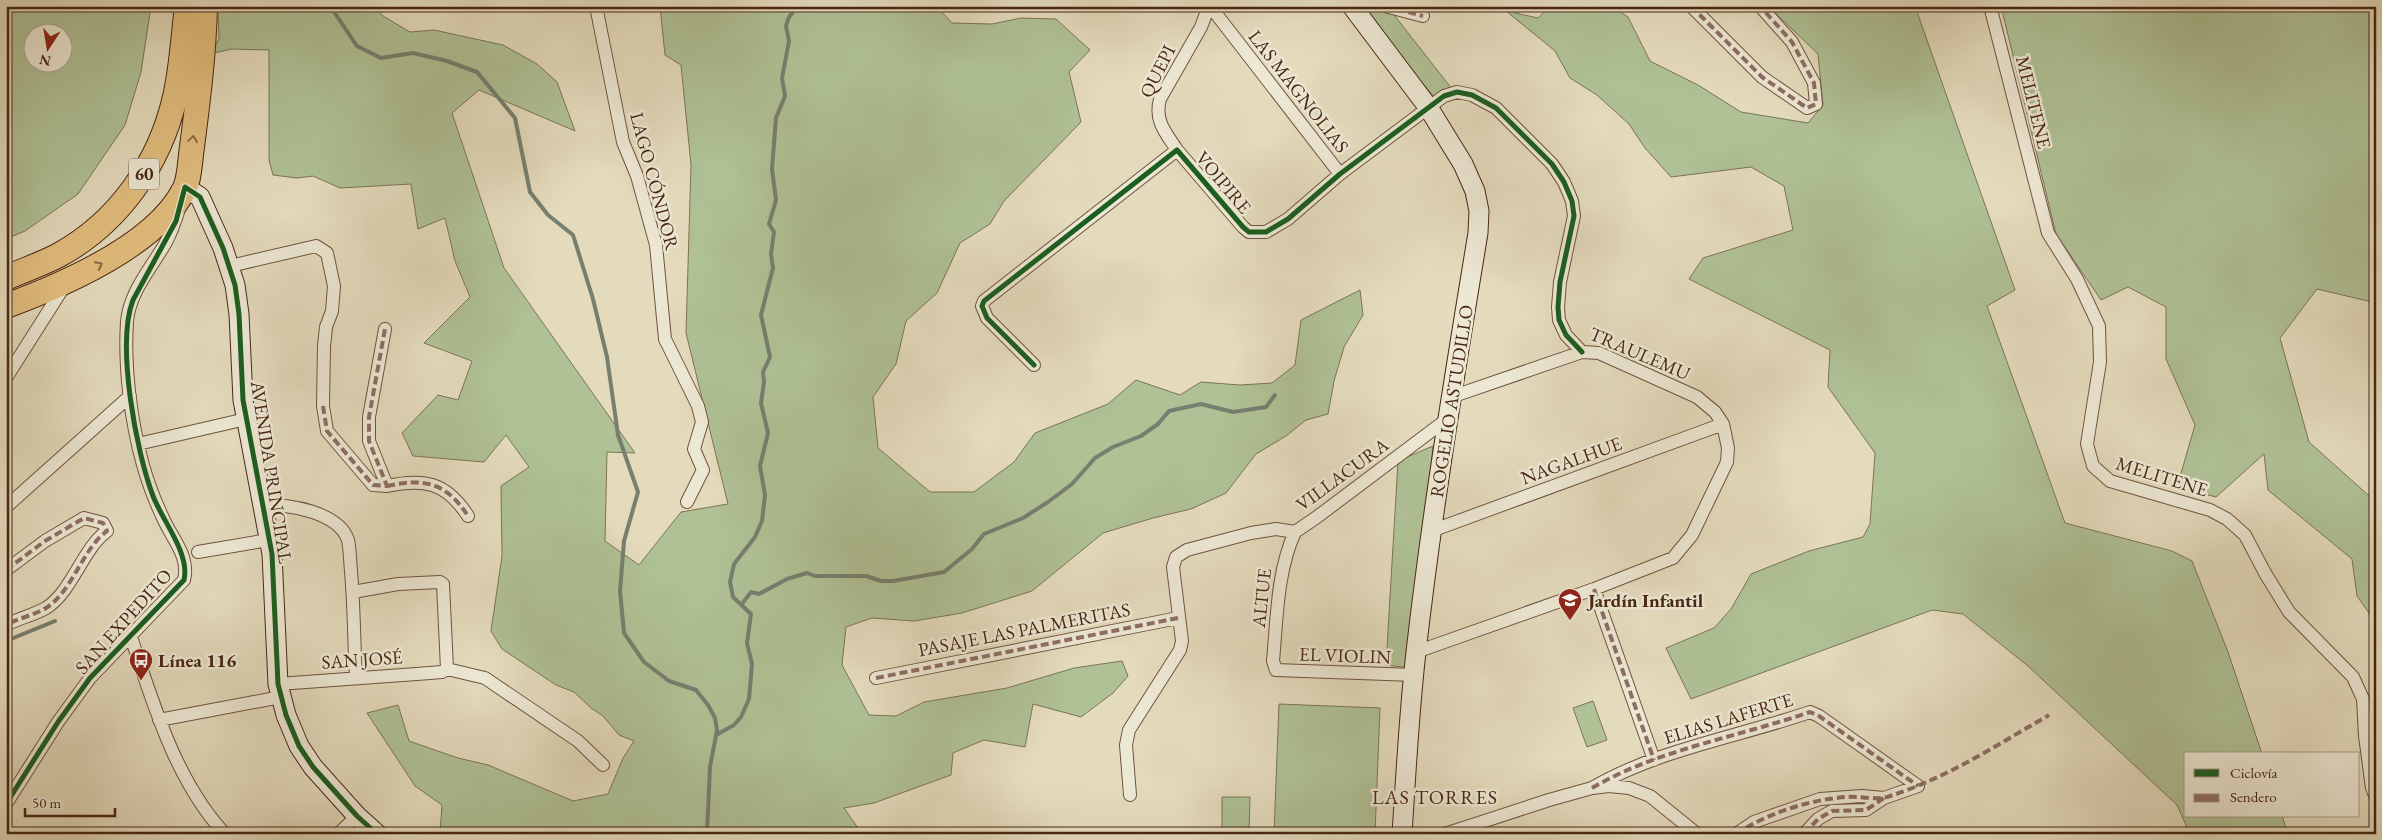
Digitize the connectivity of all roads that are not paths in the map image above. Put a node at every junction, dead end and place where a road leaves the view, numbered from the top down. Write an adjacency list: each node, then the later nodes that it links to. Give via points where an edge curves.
1 (173, 6): 16 (highway, 60, via 161,96 150,131 133,164 110,194 82,221 49,243)
2 (187, 6): 18 (highway, 60, via 182,57 171,114 156,152 136,186 110,217 77,243 41,264)
3 (205, 6): 15 (highway, one-way to 3, via 201,74)
4 (596, 6): 32 (street, LAGO CÓNDOR, via 623,142 637,176 656,245 665,339 698,406 702,422 694,449 703,470)
5 (1210, 6): 13 (street, QUEPI, via 1157,108 1160,126); 14 (street, LAS MAGNOLIAS)
6 (1352, 6): 12 (street, ROGELIO ASTUDILLO)
7 (1385, 6): 11 (street)
8 (1691, 6): 9 (street, via 1762,77 1807,108 1816,104 1814,83 1792,42)
9 (1760, 6)
10 (1990, 6): 59 (street, MELITENE, via 2048,233 2077,279 2099,326 2100,362 2087,444 2090,459 2098,472 2110,481 2210,510 2227,519 2245,535 2289,612 2353,677 2363,699 2365,736)
11 (1423, 16)
12 (1428, 107): 14 (street, VOIPIRE); 22 (street, TRAULEMU, via 1457,92 1480,99 1496,108 1552,164 1564,182 1574,216 1558,307 1559,320 1566,335); 26 (street, ROGELIO ASTUDILLO, via 1463,164 1475,191 1479,211)
13 (1177, 150): 14 (street, VOIPIRE, via 1243,227 1258,234 1288,218); 23 (street, VOIPIRE, via 987,297 982,306 987,318)
14 (1340, 174)
15 (185, 187): 17 (street, AVENIDA PRINCIPAL, via 200,197); 19 (highway, one-way to 15, via 117,254 143,235); 25 (street, via 176,221 128,312)
16 (6, 260)
17 (230, 266): 27 (street, AVENIDA PRINCIPAL, via 240,314); 31 (street, via 316,246 327,253 334,286 324,346 323,406 327,432 373,485)
18 (6, 278)
19 (67, 281): 20 (highway); 24 (street)
20 (6, 306)
21 (386, 329): 31 (street, via 369,417 369,441)
22 (1582, 352): 26 (street); 29 (street, TRAULEMU, via 1599,353 1697,398 1715,412)
23 (1034, 365)
24 (6, 378)
25 (130, 396): 30 (street); 34 (street)
26 (1451, 397): 28 (street, ROGELIO ASTUDILLO)
27 (246, 419): 30 (street); 33 (street, AVENIDA PRINCIPAL)
28 (1446, 420): 36 (street, ROGELIO ASTUDILLO); 37 (street, VILLACURA)
29 (1723, 424): 36 (street, NAGALHUE); 41 (street, via 1727,462 1682,550 1673,558)
30 (138, 444): 45 (street, SAN EXPEDITO, via 153,496 186,566 184,580)
31 (387, 486): 35 (street, via 411,481 439,486)
32 (687, 502)
33 (265, 506): 38 (street, AVENIDA PRINCIPAL); 42 (street, via 298,507 327,518 341,529 348,540)
34 (6, 507)
35 (468, 516)
36 (1431, 531): 46 (street, ROGELIO ASTUDILLO)
37 (1295, 532): 43 (street, VILLACURA, via 1276,529 1251,533 1187,550 1176,557 1172,567); 48 (street, ALTUE, via 1282,569 1273,661)
38 (268, 540): 39 (street); 52 (street, AVENIDA PRINCIPAL, via 272,554)
39 (198, 552)
40 (6, 570): 44 (street, via 84,518 103,522 107,531 99,537 69,584 47,608)
41 (1594, 589): 46 (street); 54 (street)
42 (353, 592): 47 (street, via 398,584 443,584); 50 (street)
43 (1178, 618): 51 (street, PASAJE LAS PALMERITAS); 57 (street, via 1182,641 1180,650 1130,730 1126,745)
44 (6, 625)
45 (131, 637): 53 (street); 60 (street, SAN EXPEDITO, via 90,678)
46 (1416, 652): 49 (street, ROGELIO ASTUDILLO)
47 (447, 669): 50 (street, SAN JOSÉ); 55 (street, via 485,678 578,741)
48 (1276, 670): 49 (street, EL VIOLIN)
49 (1414, 676): 65 (street, ROGELIO ASTUDILLO)
50 (356, 678): 52 (street, SAN JOSÉ)
51 (876, 678)
52 (279, 690): 53 (street, SAN JOSÉ); 61 (street, AVENIDA PRINCIPAL, via 299,746 313,767)
53 (159, 720): 62 (street, via 189,782)
54 (1654, 760): 56 (street, ELIAS LAFERTE, via 1618,773); 58 (street, ELIAS LAFERTE, via 1810,712 1918,786)
55 (603, 765)
56 (1592, 788): 66 (street); 67 (street, via 1629,788 1650,796)
57 (1130, 795)
58 (1884, 798): 68 (street, via 1820,799 1754,822); 69 (street, via 1866,810 1832,812 1818,819)
59 (2376, 798)
60 (6, 804)
61 (357, 816): 63 (street); 64 (street, AVENIDA PRINCIPAL)
62 (225, 834)
63 (338, 834)
64 (377, 834)
65 (1402, 834)
66 (1445, 834)
67 (1697, 834)
68 (1736, 834)
69 (1804, 834)

